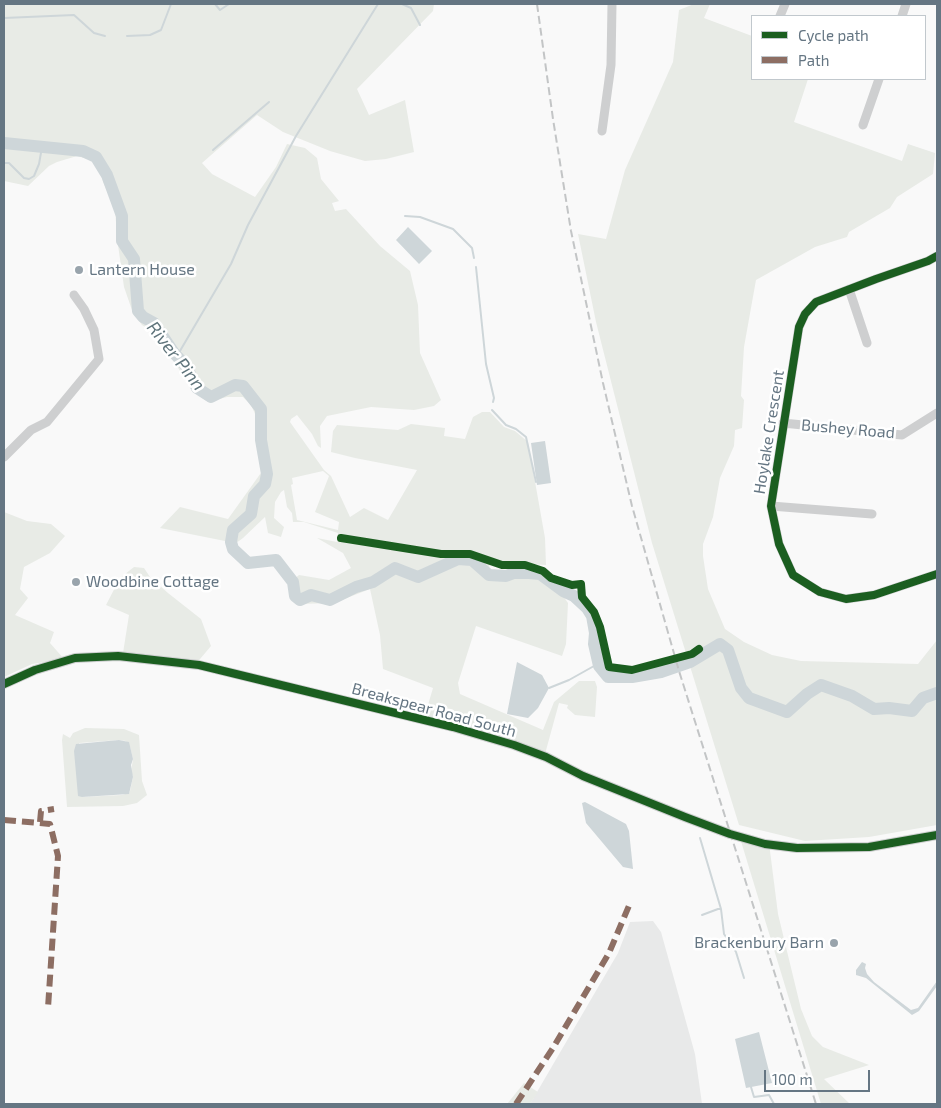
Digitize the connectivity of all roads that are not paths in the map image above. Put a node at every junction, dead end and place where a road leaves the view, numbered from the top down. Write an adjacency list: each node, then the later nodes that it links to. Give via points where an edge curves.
1 (612, 4): 4 (street, via 610,65)
2 (879, 80): 3 (street)
3 (863, 125)
4 (602, 131)
5 (937, 256): 6 (street, Hoylake Crescent)
6 (850, 289): 8 (street); 10 (street, Hoylake Crescent, via 816,302 805,314 799,327)
7 (74, 295): 11 (street, via 94,330 99,360 47,422 31,430)
8 (867, 343)
9 (937, 413): 10 (street, Bushey Road, via 902,435)
10 (783, 423): 12 (street, Hoylake Crescent)
11 (4, 457)
12 (771, 506): 13 (street); 14 (street, Hoylake Crescent, via 779,544 793,575 820,592 846,598 874,595)
13 (872, 514)
14 (937, 574)
15 (4, 684): 16 (street, Breakspear Road South, via 75,658 118,656 199,666 453,727 514,745 685,818 765,844 797,848 869,848)
16 (937, 835)

